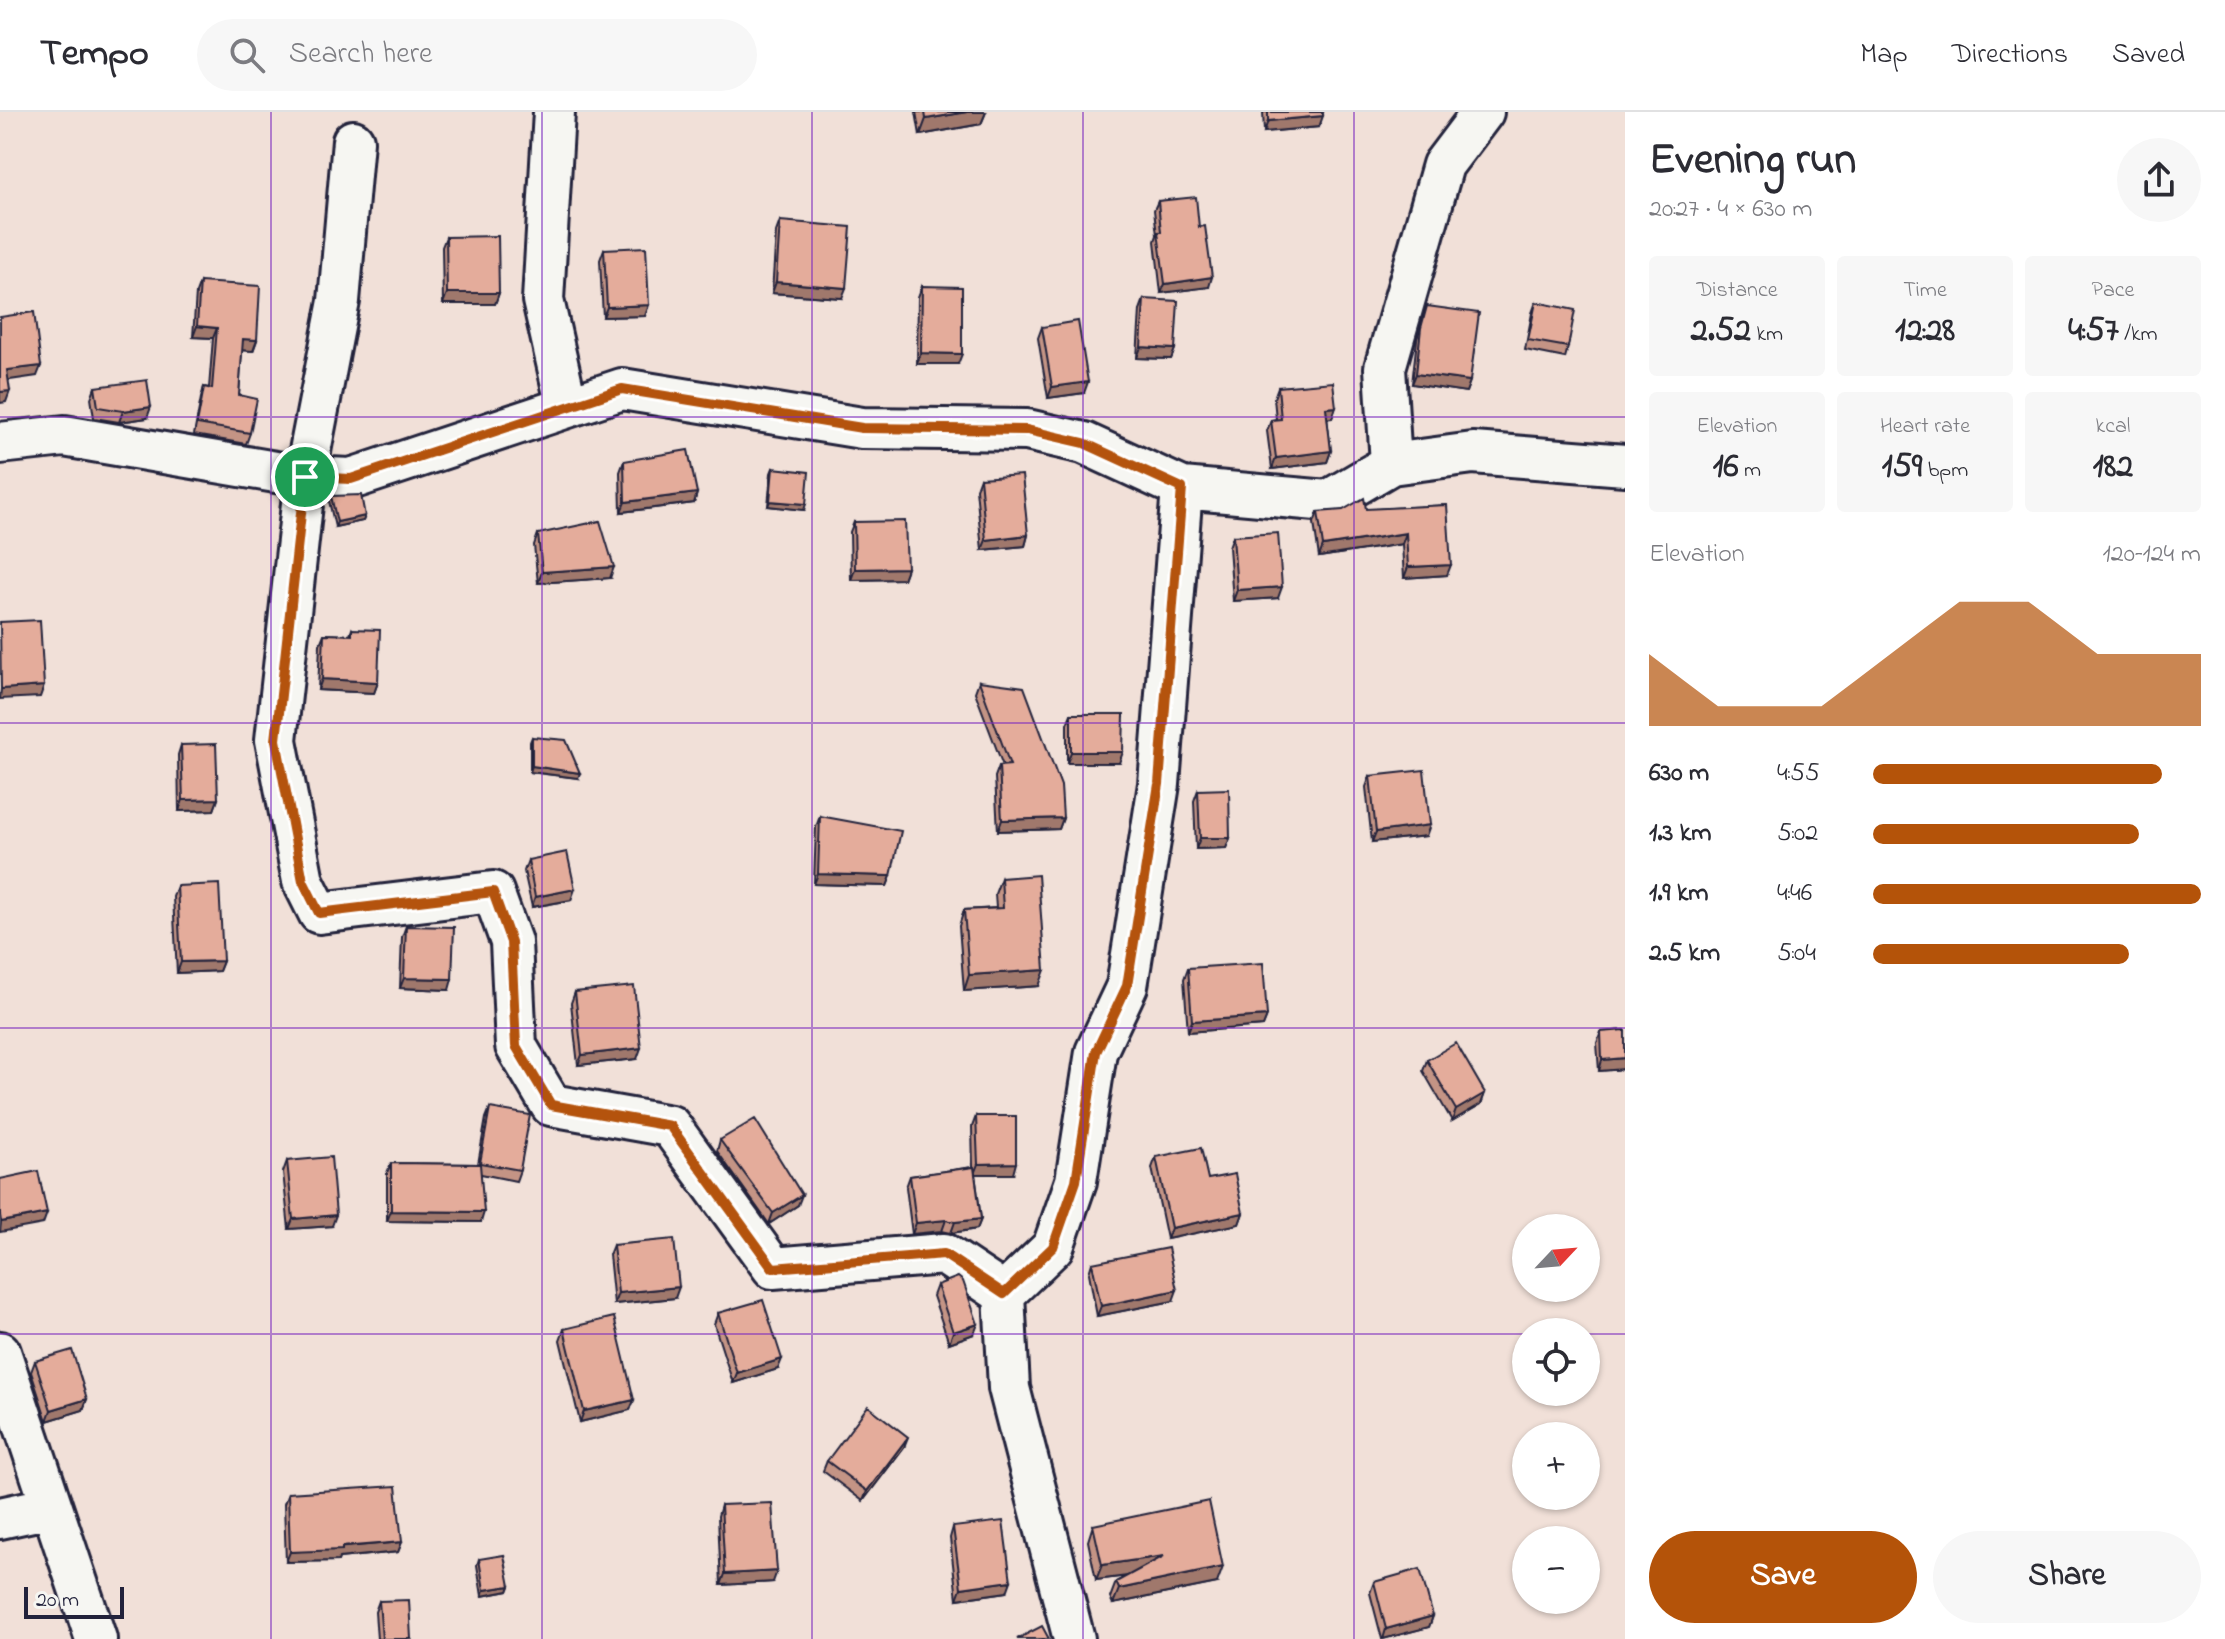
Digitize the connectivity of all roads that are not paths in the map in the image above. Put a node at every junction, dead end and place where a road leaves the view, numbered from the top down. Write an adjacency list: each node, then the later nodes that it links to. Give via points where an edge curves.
1 (554, 112): 4 (street, via 543,300)
2 (1483, 112): 6 (street, via 1443,165 1385,368)
3 (353, 141): 8 (street, via 339,301)
4 (567, 407): 8 (street, via 351,479); 9 (street, via 622,389 862,428 1027,430 1084,443)
5 (0, 443): 8 (street, via 64,436)
6 (1391, 464): 7 (street, via 1473,453); 9 (street, via 1328,501)
7 (1625, 465)
8 (305, 477): 10 (street, via 276,740 303,881 319,913 493,892 511,942 516,1046 551,1105 670,1126 773,1268 944,1254)
9 (1182, 488): 10 (street, via 1159,784 1127,986 1096,1052 1076,1181 1053,1247)
10 (1004, 1294): 15 (street, via 1009,1388)
11 (0, 1352): 12 (street)
12 (51, 1507): 13 (street); 14 (street)
13 (0, 1518)
14 (96, 1639)
15 (1074, 1639)

